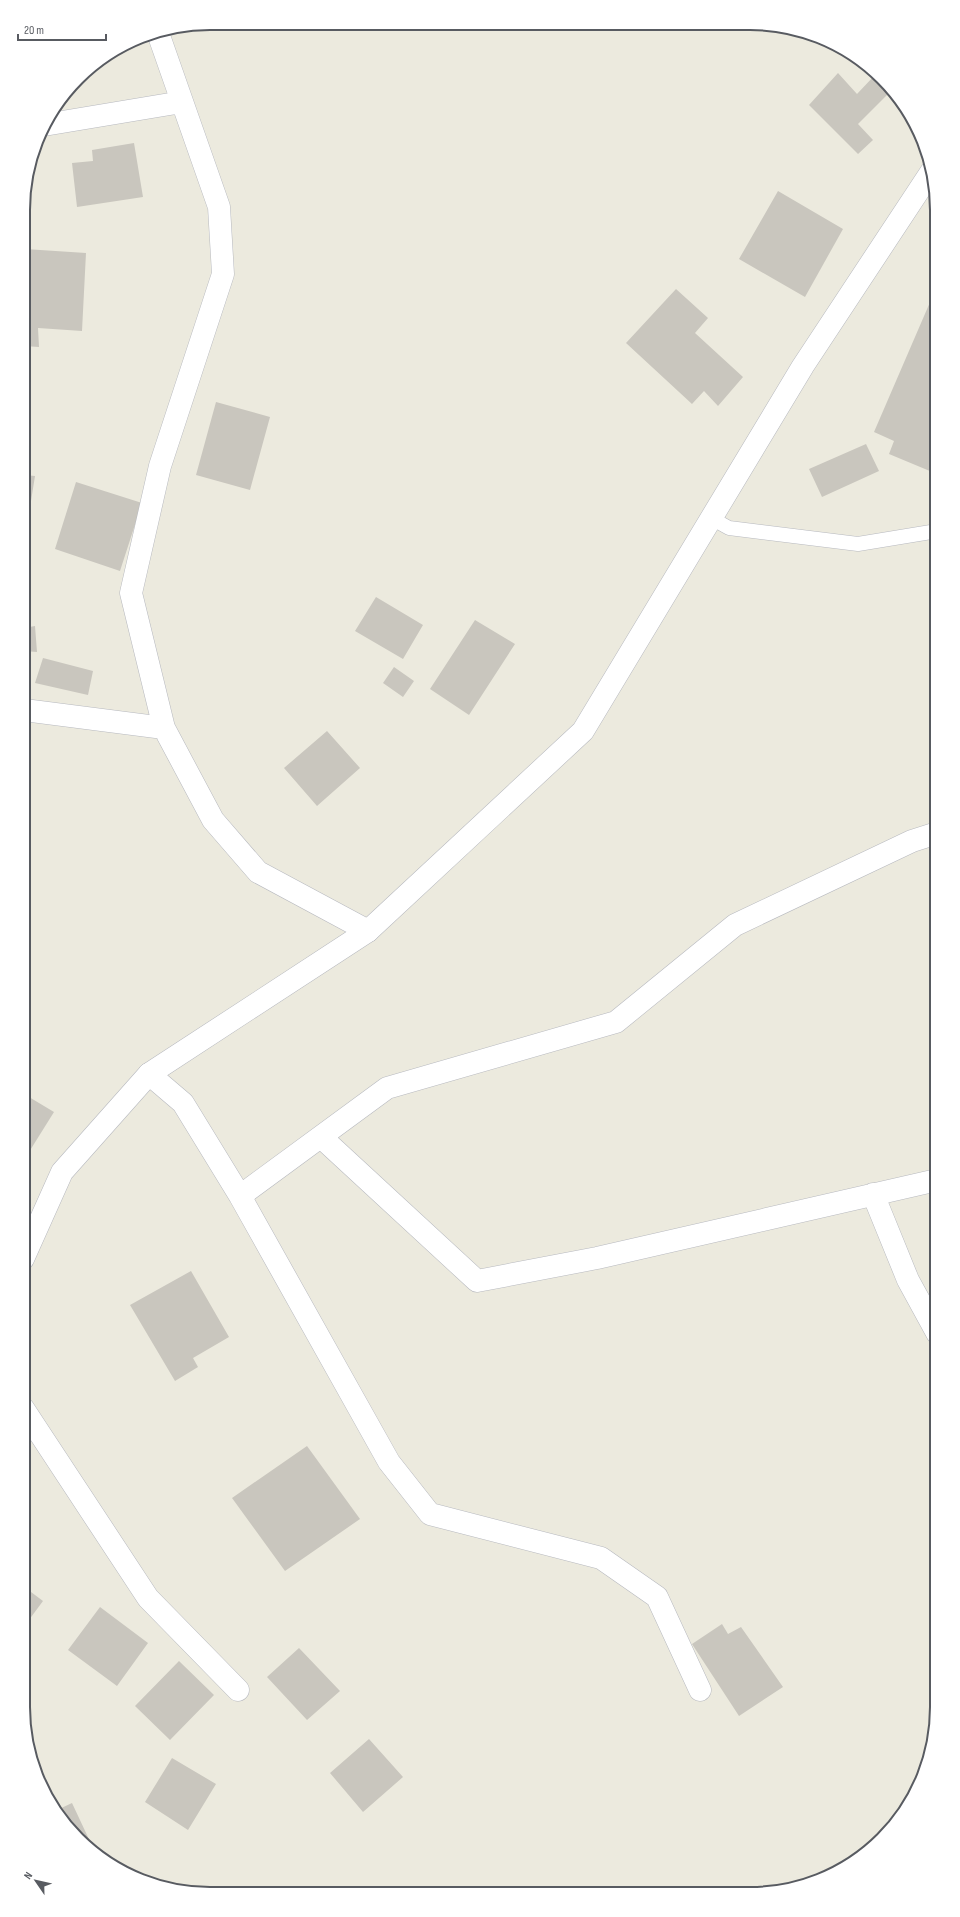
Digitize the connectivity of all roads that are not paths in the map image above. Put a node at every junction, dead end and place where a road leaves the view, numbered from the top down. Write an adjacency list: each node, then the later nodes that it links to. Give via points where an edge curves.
1 (159, 37): 2 (street)
2 (182, 102): 3 (street); 8 (street, via 219,207 223,274 160,466 131,593)
3 (52, 125)
4 (927, 178): 5 (street, via 803,366)
5 (711, 518): 6 (lane, via 729,528 858,544); 10 (street, via 583,731)
6 (930, 532)
7 (30, 711): 8 (street)
8 (164, 728): 10 (street, via 213,820 258,872)
9 (930, 835): 12 (street, via 912,841 735,925 616,1022 387,1088)
10 (368, 931): 11 (street)
11 (149, 1074): 15 (street, via 183,1103); 16 (street, via 62,1172)
12 (321, 1137): 14 (street, via 477,1281 597,1258); 15 (street)
13 (930, 1182): 14 (street)
14 (873, 1194): 17 (street, via 908,1280)
15 (240, 1196): 20 (street, via 389,1462 430,1514 601,1558 657,1597)
16 (30, 1245)
17 (930, 1320)
18 (30, 1419): 19 (street, via 148,1598)
19 (238, 1690)
20 (700, 1690)

